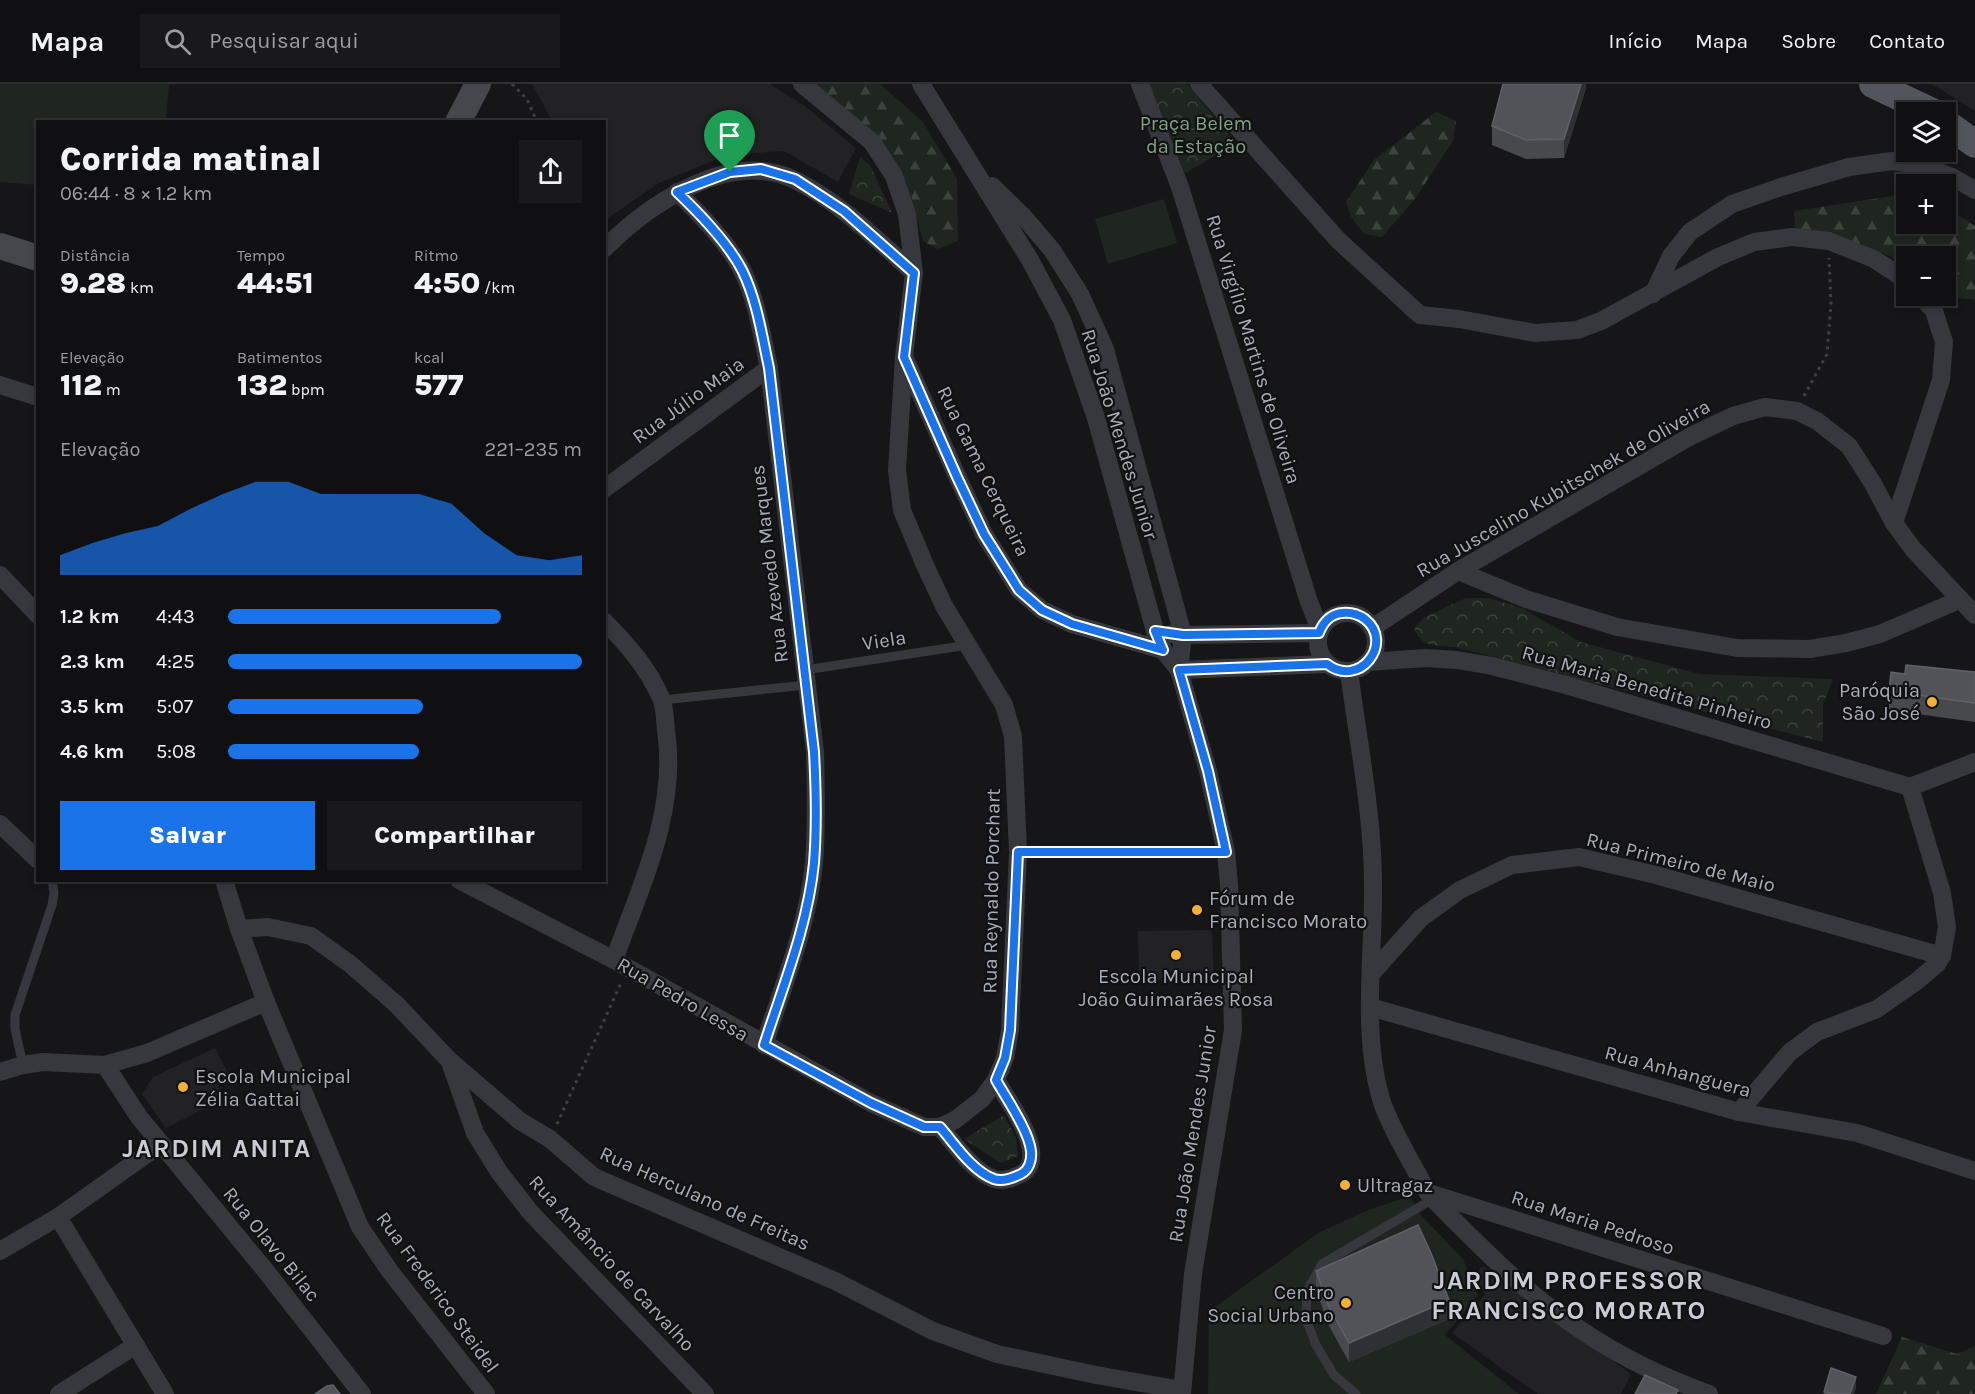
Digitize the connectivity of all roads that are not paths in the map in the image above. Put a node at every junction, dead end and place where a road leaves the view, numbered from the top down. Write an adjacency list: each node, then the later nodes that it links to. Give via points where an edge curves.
1 (478, 84): 8 (main road)
2 (802, 84): 17 (street, Rua Reynaldo Porchart, via 872,142 894,176 908,214)
3 (921, 84): 11 (street)
4 (1140, 84): 35 (street, Rua Virgílio Martins de Oliveira, via 1180,187)
5 (1199, 84): 19 (street, via 1338,240 1420,315 1535,333 1577,330)
6 (1873, 84): 7 (main road)
7 (1911, 102)
8 (459, 120)
9 (1956, 130): 10 (main road)
10 (1975, 144)
11 (974, 169): 34 (street, Rua João Mendes Junior, via 1062,320 1096,418); 36 (street, Rua João Mendes Junior, via 1052,250 1080,294 1105,349)
12 (1975, 190): 19 (street, via 1920,165 1892,161 1849,167 1781,187 1732,204 1690,232 1671,256)
13 (677, 192): 15 (street); 17 (street, via 730,172 761,169 795,179 844,211); 22 (street, Rua Azevedo Marques, via 708,222 742,270)
14 (0, 246): 16 (main road)
15 (606, 247)
16 (36, 257)
17 (914, 273): 21 (street, Rua Reynaldo Porchart)
18 (1896, 273): 19 (street, via 1874,259 1829,241 1791,237 1754,242 1718,257)
19 (1653, 294)
20 (1931, 306): 26 (street, via 1944,342 1941,380)
21 (904, 357): 37 (street, Rua Reynaldo Porchart, via 897,470 902,510 944,606); 38 (street, Rua Gama Cerqueira, via 984,534 1019,590 1042,610 1072,624)
22 (769, 368): 25 (street, Rua Júlio Maia); 43 (street, Rua Azevedo Marques)
23 (0, 385): 24 (street)
24 (36, 396)
25 (606, 488)
26 (1894, 523): 27 (street, Rua Juscelino Kubitschek de Oliveira, via 1849,446 1797,411 1765,407 1733,416 1691,436); 29 (street, Rua Juscelino Kubitschek de Oliveira, via 1912,549)
27 (1458, 572): 29 (street, via 1526,599 1617,627 1737,648 1809,649 1846,643 1880,634); 33 (street, Rua Juscelino Kubitschek de Oliveira)
28 (0, 574): 30 (street)
29 (1959, 600): 31 (street, Rua Juscelino Kubitschek de Oliveira)
30 (36, 613)
31 (1975, 615)
32 (606, 623): 44 (street, via 646,669)
33 (1372, 628): 35 (street, via 1350,612 1333,616); 39 (street, via 1376,646)
34 (1155, 631): 36 (street); 38 (street, Rua João Mendes Junior)
35 (1320, 631): 36 (street); 40 (street, via 1319,652)
36 (1183, 635): 41 (street, Rua João Mendes Junior)
37 (968, 645): 43 (lane, Viela); 63 (street, Rua Reynaldo Porchart, via 1004,705 1013,736 1018,852 1010,1030)
38 (1163, 650): 41 (street, Rua João Mendes Junior)
39 (1368, 662): 42 (street); 46 (street, Rua Maria Benedita Pinheiro, via 1426,658 1492,666)
40 (1327, 664): 41 (street); 42 (street)
41 (1179, 670): 75 (street, Rua João Mendes Junior, via 1226,852 1233,1030 1193,1274)
42 (1348, 671): 55 (street, via 1368,812 1373,885)
43 (806, 678): 44 (lane, Viela); 58 (street, Rua Azevedo Marques, via 817,798 814,864 800,935)
44 (662, 700): 54 (street, via 670,754 668,793)
45 (1975, 762): 46 (street)
46 (1910, 787): 53 (street, via 1942,893 1947,927)
47 (0, 824): 48 (street)
48 (36, 858)
49 (52, 882): 60 (lane, via 52,905 15,1015)
50 (225, 882): 52 (street, Rua Frederico Steidel)
51 (463, 882): 54 (street, Rua Pedro Lessa)
52 (238, 929): 56 (street, Rua Frederico Steidel); 59 (street, Rua Herculano de Freitas, via 268,927 311,936 396,1004)
53 (1942, 956): 55 (street, Rua Primeiro de Maio, via 1579,857 1512,865 1460,890 1422,918); 64 (street, via 1917,981 1877,1009 1817,1032 1790,1052)
54 (621, 964): 58 (street, Rua Pedro Lessa)
55 (1371, 974): 57 (street)
56 (266, 1002): 61 (street, via 147,1053); 78 (street, Rua Frederico Steidel, via 360,1227)
57 (1370, 1007): 64 (street, Rua Anhanguera); 68 (street, via 1381,1100)
58 (764, 1045): 65 (street, Rua Pedro Lessa, via 871,1103 924,1127)
59 (449, 1060): 75 (street, Rua Herculano de Freitas, via 594,1177 835,1281 933,1331 997,1354); 79 (street, Rua Amâncio de Carvalho, via 475,1133 505,1180 531,1213)
60 (23, 1065): 61 (street); 62 (street)
61 (105, 1065): 66 (street, Rua Olavo Bilac)
62 (0, 1072)
63 (996, 1080): 65 (street, Rua Reynaldo Porchart, via 982,1099); 65 (street, via 1031,1148 1032,1161 1024,1173 1008,1180 995,1179 978,1169)
64 (1739, 1112): 67 (street, Rua Anhanguera, via 1857,1133)
65 (940, 1127)
66 (161, 1144): 69 (street); 73 (street, Rua Olavo Bilac)
67 (1975, 1172)
68 (1431, 1196): 71 (street, Rua Maria Pedroso); 80 (lane, via 1322,1264 1306,1291 1306,1319 1316,1345 1334,1375); 81 (street, via 1494,1260 1578,1329 1671,1380)
69 (58, 1217): 70 (street); 72 (street)
70 (0, 1251)
71 (1883, 1336)
72 (136, 1345): 76 (street); 77 (street)
73 (357, 1387): 74 (street)
74 (332, 1391)
75 (1182, 1392)
76 (61, 1393)
77 (165, 1394)
78 (486, 1394)
79 (705, 1394)
80 (1356, 1394)
81 (1709, 1394)

